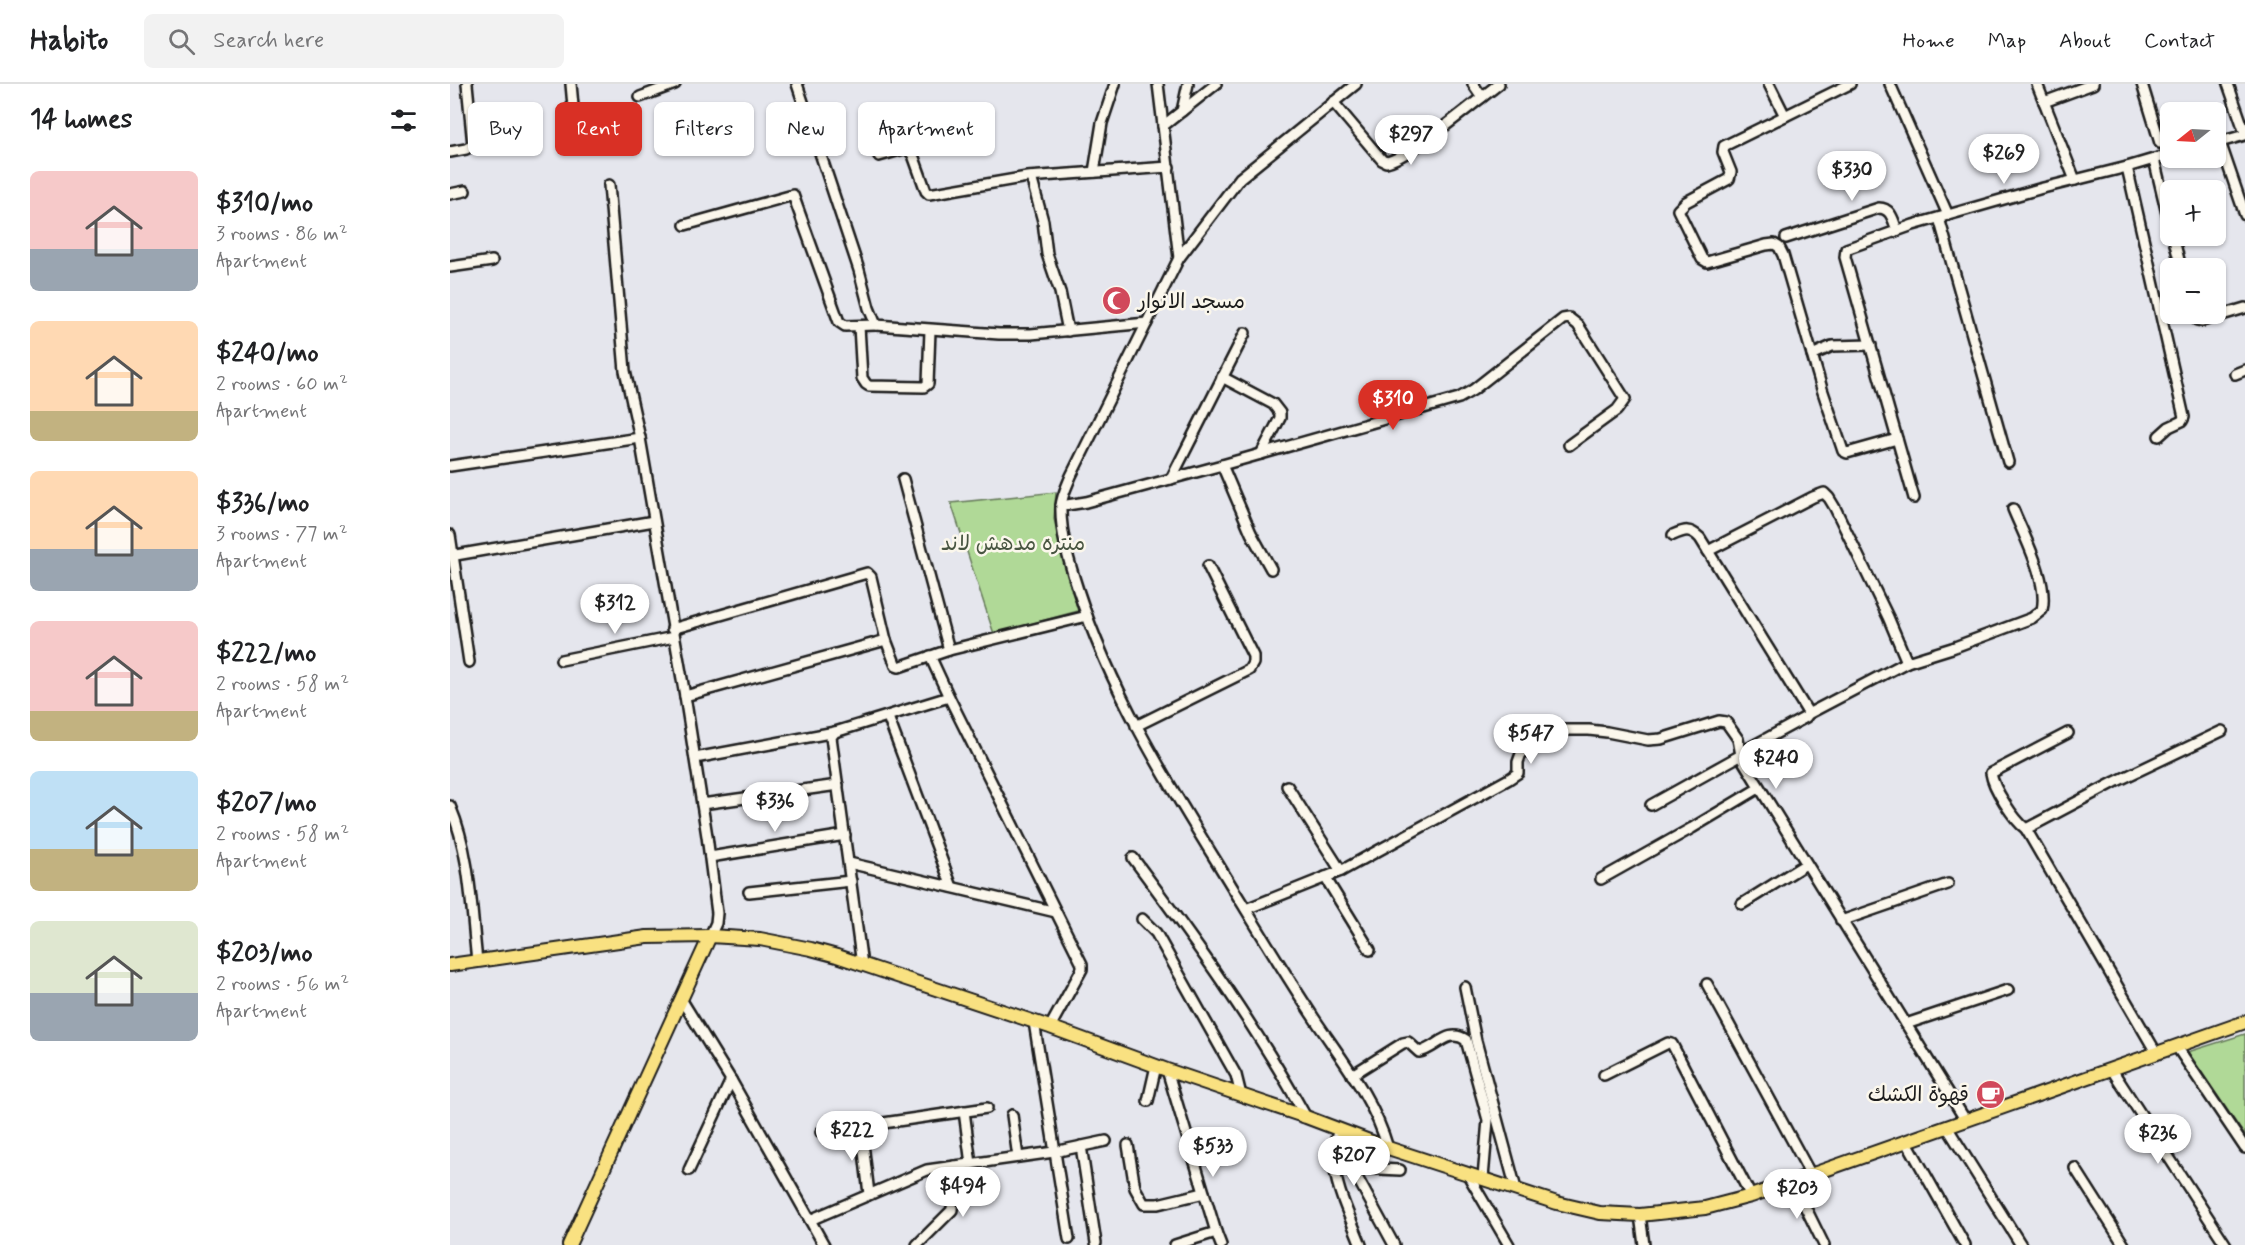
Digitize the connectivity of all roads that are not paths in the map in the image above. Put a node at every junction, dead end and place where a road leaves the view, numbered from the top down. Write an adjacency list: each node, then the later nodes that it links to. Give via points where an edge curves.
1 (467, 84): 30 (street, via 473,145)
2 (571, 84): 21 (street)
3 (675, 84): 19 (street)
4 (797, 84): 55 (street)
5 (1115, 84): 37 (street, via 1102,123)
6 (1158, 84): 26 (street)
7 (1188, 84): 24 (street)
8 (1216, 84): 24 (street)
9 (1356, 84): 22 (street)
10 (1473, 84): 20 (street)
11 (1498, 84): 20 (street)
12 (1769, 84): 25 (street)
13 (1850, 84): 25 (street)
14 (1890, 84): 45 (street)
15 (2037, 84): 23 (street)
16 (2093, 84): 23 (street)
17 (2142, 84): 29 (street)
18 (2228, 84): 27 (street)
19 (640, 97)
20 (1482, 97): 22 (street, via 1397,159 1386,162)
21 (573, 102)
22 (1334, 102): 49 (street, via 1240,178)
23 (2044, 102): 39 (street)
24 (1182, 111): 26 (street)
25 (1785, 116): 61 (street, via 1724,146 1731,172 1729,179 1678,210 1707,262 1766,245 1779,247)
26 (1163, 126): 35 (street)
27 (2245, 134): 28 (street)
28 (2226, 140)
29 (2160, 143)
30 (450, 152)
31 (913, 156): 38 (street, via 929,194)
32 (2160, 158): 33 (street)
33 (2154, 159): 36 (street); 40 (street)
34 (2226, 164): 44 (street)
35 (1169, 167): 37 (street); 49 (street)
36 (2127, 167): 39 (street); 65 (street, via 2184,417)
37 (1094, 172): 38 (street)
38 (1031, 177): 58 (street)
39 (2075, 180): 45 (street)
40 (2160, 184)
41 (609, 185): 66 (street, via 625,370)
42 (465, 191): 43 (street)
43 (450, 194)
44 (2245, 215)
45 (1944, 217): 47 (street); 70 (street)
46 (685, 225): 56 (street, via 793,195 835,315 845,326)
47 (1897, 230): 48 (street, via 1889,212 1879,208); 60 (street, via 1846,249 1845,253)
48 (1786, 238)
49 (1179, 258): 54 (street)
50 (492, 261): 51 (street)
51 (450, 267)
52 (2245, 308): 53 (street)
53 (2226, 314)
54 (1147, 323): 58 (street); 76 (street, via 1071,476)
55 (876, 325): 56 (street); 57 (street)
56 (859, 326): 57 (street, via 862,378 869,386 928,384)
57 (930, 330): 58 (street, via 999,334)
58 (1068, 331)
59 (1245, 333): 64 (street)
60 (1871, 345): 61 (street, via 1832,346); 67 (street)
61 (1812, 355): 67 (street, via 1843,451)
62 (2245, 370): 63 (street)
63 (2235, 374)
64 (1222, 377): 69 (street, via 1272,404 1280,413); 74 (street)
65 (2159, 436)
66 (640, 438): 72 (street); 78 (street)
67 (1897, 439): 75 (street)
68 (1569, 445): 69 (street, via 1617,410 1625,399 1578,325 1569,318 1459,399)
69 (1262, 454): 71 (street)
70 (2008, 462)
71 (1222, 465): 74 (street); 84 (street)
72 (450, 466)
73 (903, 479): 88 (street)
74 (1171, 479): 76 (street)
75 (1914, 498)
76 (1061, 506): 85 (street, via 1073,574)
77 (2013, 509): 92 (street, via 2037,570 2043,592 2042,610 2032,618)
78 (654, 521): 82 (street); 86 (street)
79 (450, 535): 82 (street)
80 (1673, 535): 81 (street, via 1687,529 1693,531)
81 (1708, 551): 92 (street, via 1824,493); 95 (street)
82 (452, 556): 91 (street)
83 (1208, 566): 97 (street, via 1252,656 1249,670)
84 (1270, 569)
85 (1087, 616): 88 (street); 97 (street)
86 (673, 633): 87 (street, via 867,573 871,576); 90 (street); 93 (street)
87 (886, 640): 89 (street, via 896,666); 93 (street)
88 (949, 650): 89 (street)
89 (930, 656): 94 (street)
90 (561, 660)
91 (469, 662)
92 (1907, 662): 95 (street)
93 (685, 696): 102 (street)
94 (949, 698): 96 (street); 124 (street)
95 (1808, 714): 101 (street)
96 (888, 717): 99 (street); 120 (street)
97 (1136, 726): 123 (street)
98 (2222, 731): 109 (street)
99 (835, 732): 102 (street); 103 (street, via 831,741)
100 (2068, 733): 109 (street, via 1990,773 2014,816)
101 (1741, 755): 105 (street); 107 (street); 115 (street, via 1738,739 1726,722 1719,721 1648,740 1598,731 1542,732 1522,751 1518,773)
102 (695, 758): 106 (street)
103 (838, 785): 106 (street); 110 (street)
104 (1287, 786): 115 (street)
105 (1758, 788): 114 (street); 117 (street)
106 (702, 804): 111 (street)
107 (1651, 805)
108 (450, 806): 129 (street, via 466,854)
109 (2026, 829): 141 (street)
110 (845, 835): 111 (street); 113 (street)
111 (710, 857): 127 (street, via 717,913)
112 (1133, 858): 152 (street, via 1283,1074)
113 (849, 862): 118 (street); 120 (street)
114 (1806, 864): 122 (street); 126 (street)
115 (1341, 871): 116 (street)
116 (1325, 878): 123 (street); 128 (street)
117 (1601, 879)
118 (851, 881): 121 (street); 131 (street)
119 (1948, 884): 126 (street)
120 (952, 887): 124 (street)
121 (749, 892)
122 (1742, 904)
123 (1246, 909): 144 (street)
124 (1056, 912): 139 (street, via 1082,967)
125 (1142, 920): 147 (street, via 1156,933 1236,1075)
126 (1841, 921): 138 (street)
127 (710, 936): 129 (main road, via 624,940); 131 (main road, via 760,939); 135 (main road)
128 (1370, 950)
129 (477, 961): 130 (main road)
130 (450, 965)
131 (862, 965): 136 (main road)
132 (1707, 984): 174 (street)
133 (1465, 987): 177 (street)
134 (2008, 990): 138 (street)
135 (681, 999): 146 (street); 186 (main road)
136 (1034, 1022): 139 (main road); 164 (street)
137 (2245, 1022): 140 (main road)
138 (1906, 1024): 153 (street)
139 (1050, 1027): 142 (main road)
140 (2177, 1047): 141 (main road); 163 (street)
141 (2157, 1054): 143 (main road)
142 (1161, 1068): 147 (main road); 148 (street); 178 (street)
143 (2112, 1070): 153 (main road); 199 (street)
144 (1352, 1075): 162 (street, via 1374,1109); 175 (street, via 1408,1042 1419,1052 1451,1036 1466,1040 1488,1120)
145 (1604, 1075): 180 (street, via 1672,1044)
146 (731, 1080): 171 (street); 182 (street)
147 (1241, 1095): 152 (main road)
148 (1148, 1101)
149 (987, 1108): 150 (street)
150 (964, 1111): 154 (street); 166 (street)
151 (1012, 1115): 165 (street)
152 (1306, 1117): 156 (main road)
153 (1966, 1121): 155 (main road)
154 (861, 1126): 157 (street); 179 (street)
155 (1947, 1127): 159 (main road); 197 (street)
156 (1339, 1129): 162 (main road); 168 (street, via 1334,1147)
157 (821, 1132)
158 (1106, 1141): 161 (street)
159 (1906, 1142): 174 (main road); 196 (street)
160 (1128, 1145): 178 (street, via 1135,1188 1144,1204)
161 (1081, 1146): 164 (street); 185 (street)
162 (1388, 1148): 173 (main road)
163 (2245, 1148)
164 (1054, 1152): 165 (street); 184 (street)
165 (1018, 1157): 166 (street)
166 (971, 1164): 167 (street)
167 (954, 1166): 179 (street, via 919,1173); 188 (street, via 951,1210)
168 (1335, 1167): 169 (street); 191 (street)
169 (1352, 1168): 172 (street); 192 (street)
170 (2075, 1168): 198 (street)
171 (689, 1170)
172 (1400, 1170)
173 (1468, 1174): 175 (main road); 193 (street)
174 (1811, 1175): 176 (main road)
175 (1483, 1178): 177 (main road)
176 (1793, 1182): 180 (main road); 195 (street)
177 (1516, 1190): 181 (main road, via 1600,1213)
178 (1204, 1193): 183 (street)
179 (869, 1194): 182 (street)
180 (1751, 1196): 181 (main road, via 1705,1208)
181 (1640, 1215): 194 (street)
182 (810, 1221): 187 (street)
183 (1216, 1232): 189 (street); 190 (street)
184 (1069, 1239)
185 (1096, 1243)
186 (569, 1245)
187 (824, 1245)
188 (917, 1245)
189 (1176, 1245)
190 (1221, 1245)
191 (1361, 1245)
192 (1394, 1245)
193 (1509, 1245)
194 (1644, 1245)
195 (1824, 1245)
196 (1965, 1245)
197 (2021, 1245)
198 (2124, 1245)
199 (2226, 1245)

